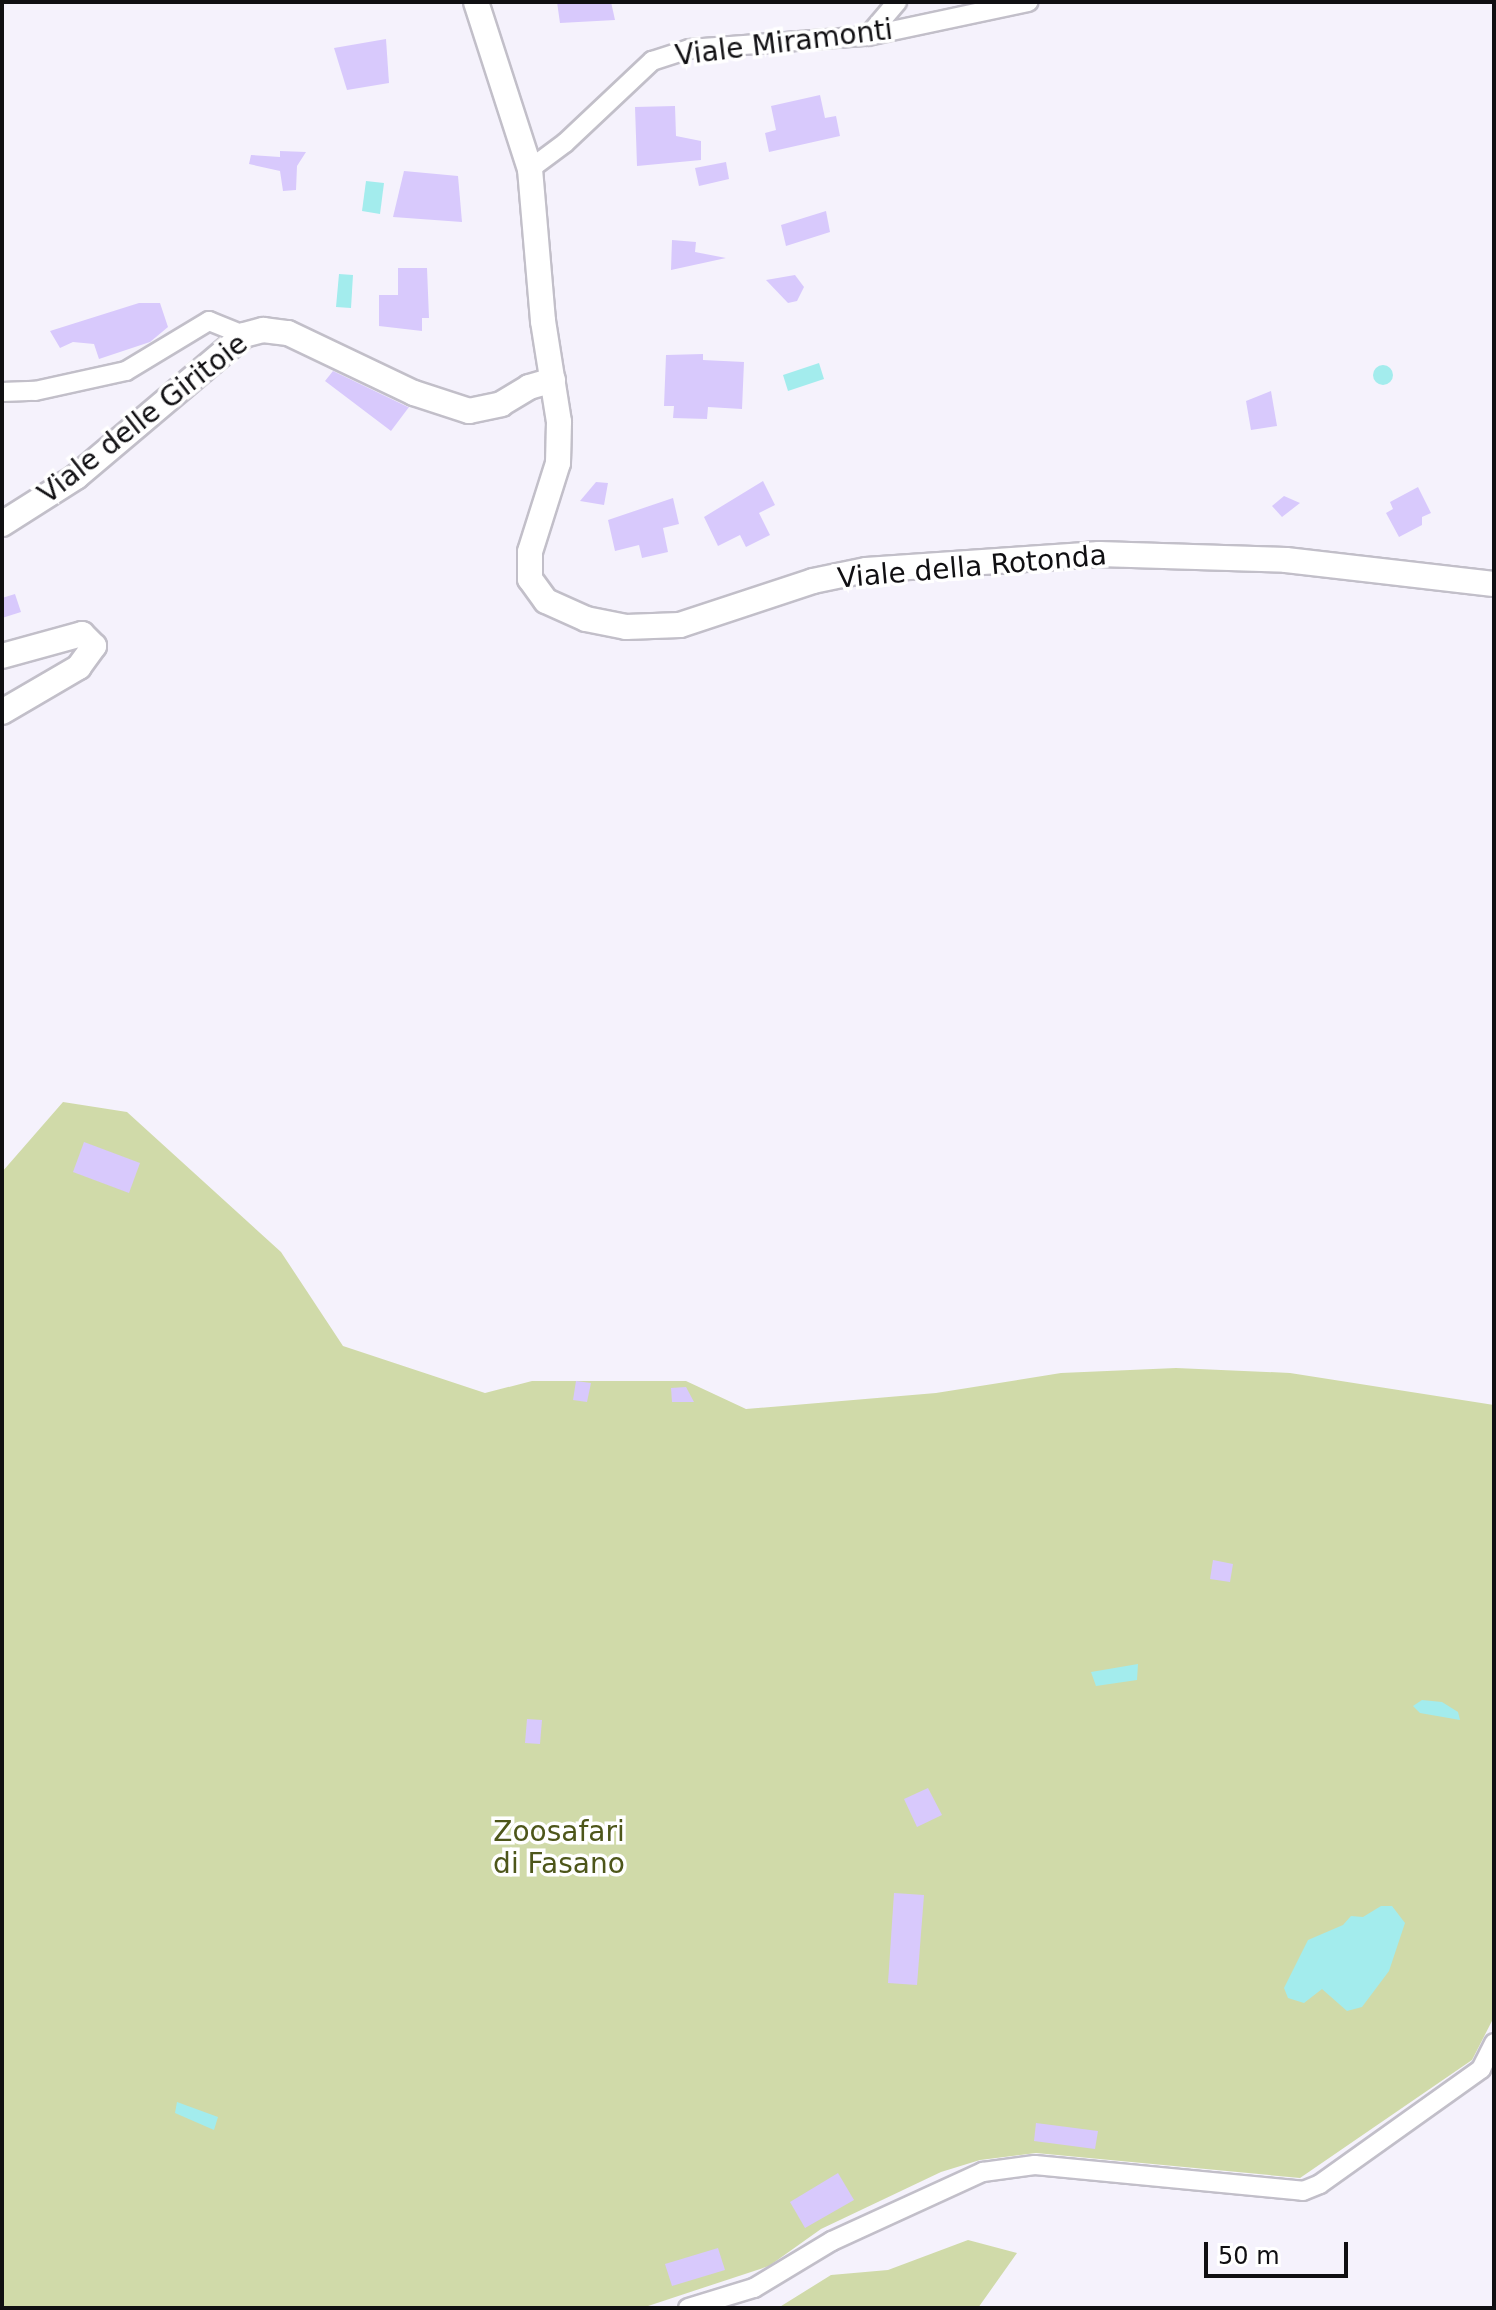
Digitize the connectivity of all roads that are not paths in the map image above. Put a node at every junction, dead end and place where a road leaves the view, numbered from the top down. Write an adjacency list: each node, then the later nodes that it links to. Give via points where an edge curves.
1 (476, 2): 5 (street, Viale della Rotonda)
2 (897, 2): 4 (street)
3 (1028, 2): 4 (street, Viale Miramonti)
4 (868, 36): 5 (street, Viale Miramonti, via 689,49 652,61)
5 (530, 169): 7 (street, Viale della Rotonda)
6 (244, 335): 7 (street, Viale delle Giritoie, via 263,330 288,333 414,393 469,411 501,404); 8 (street, via 209,321 126,371 35,391); 9 (street, Viale delle Giritoie, via 76,477)
7 (553, 380): 10 (street, Viale della Rotonda, via 558,463 530,552 530,579 546,601 586,619 626,627 680,625 813,581 866,570 1035,556 1259,558)
8 (2, 392)
9 (2, 524)
10 (1494, 584)
11 (2, 656): 12 (street, via 82,634 94,646 79,667)
12 (2, 712)
13 (1494, 2043): 14 (street, via 1481,2069 1303,2191 1035,2165 983,2172 832,2241 754,2288)
14 (688, 2308)

